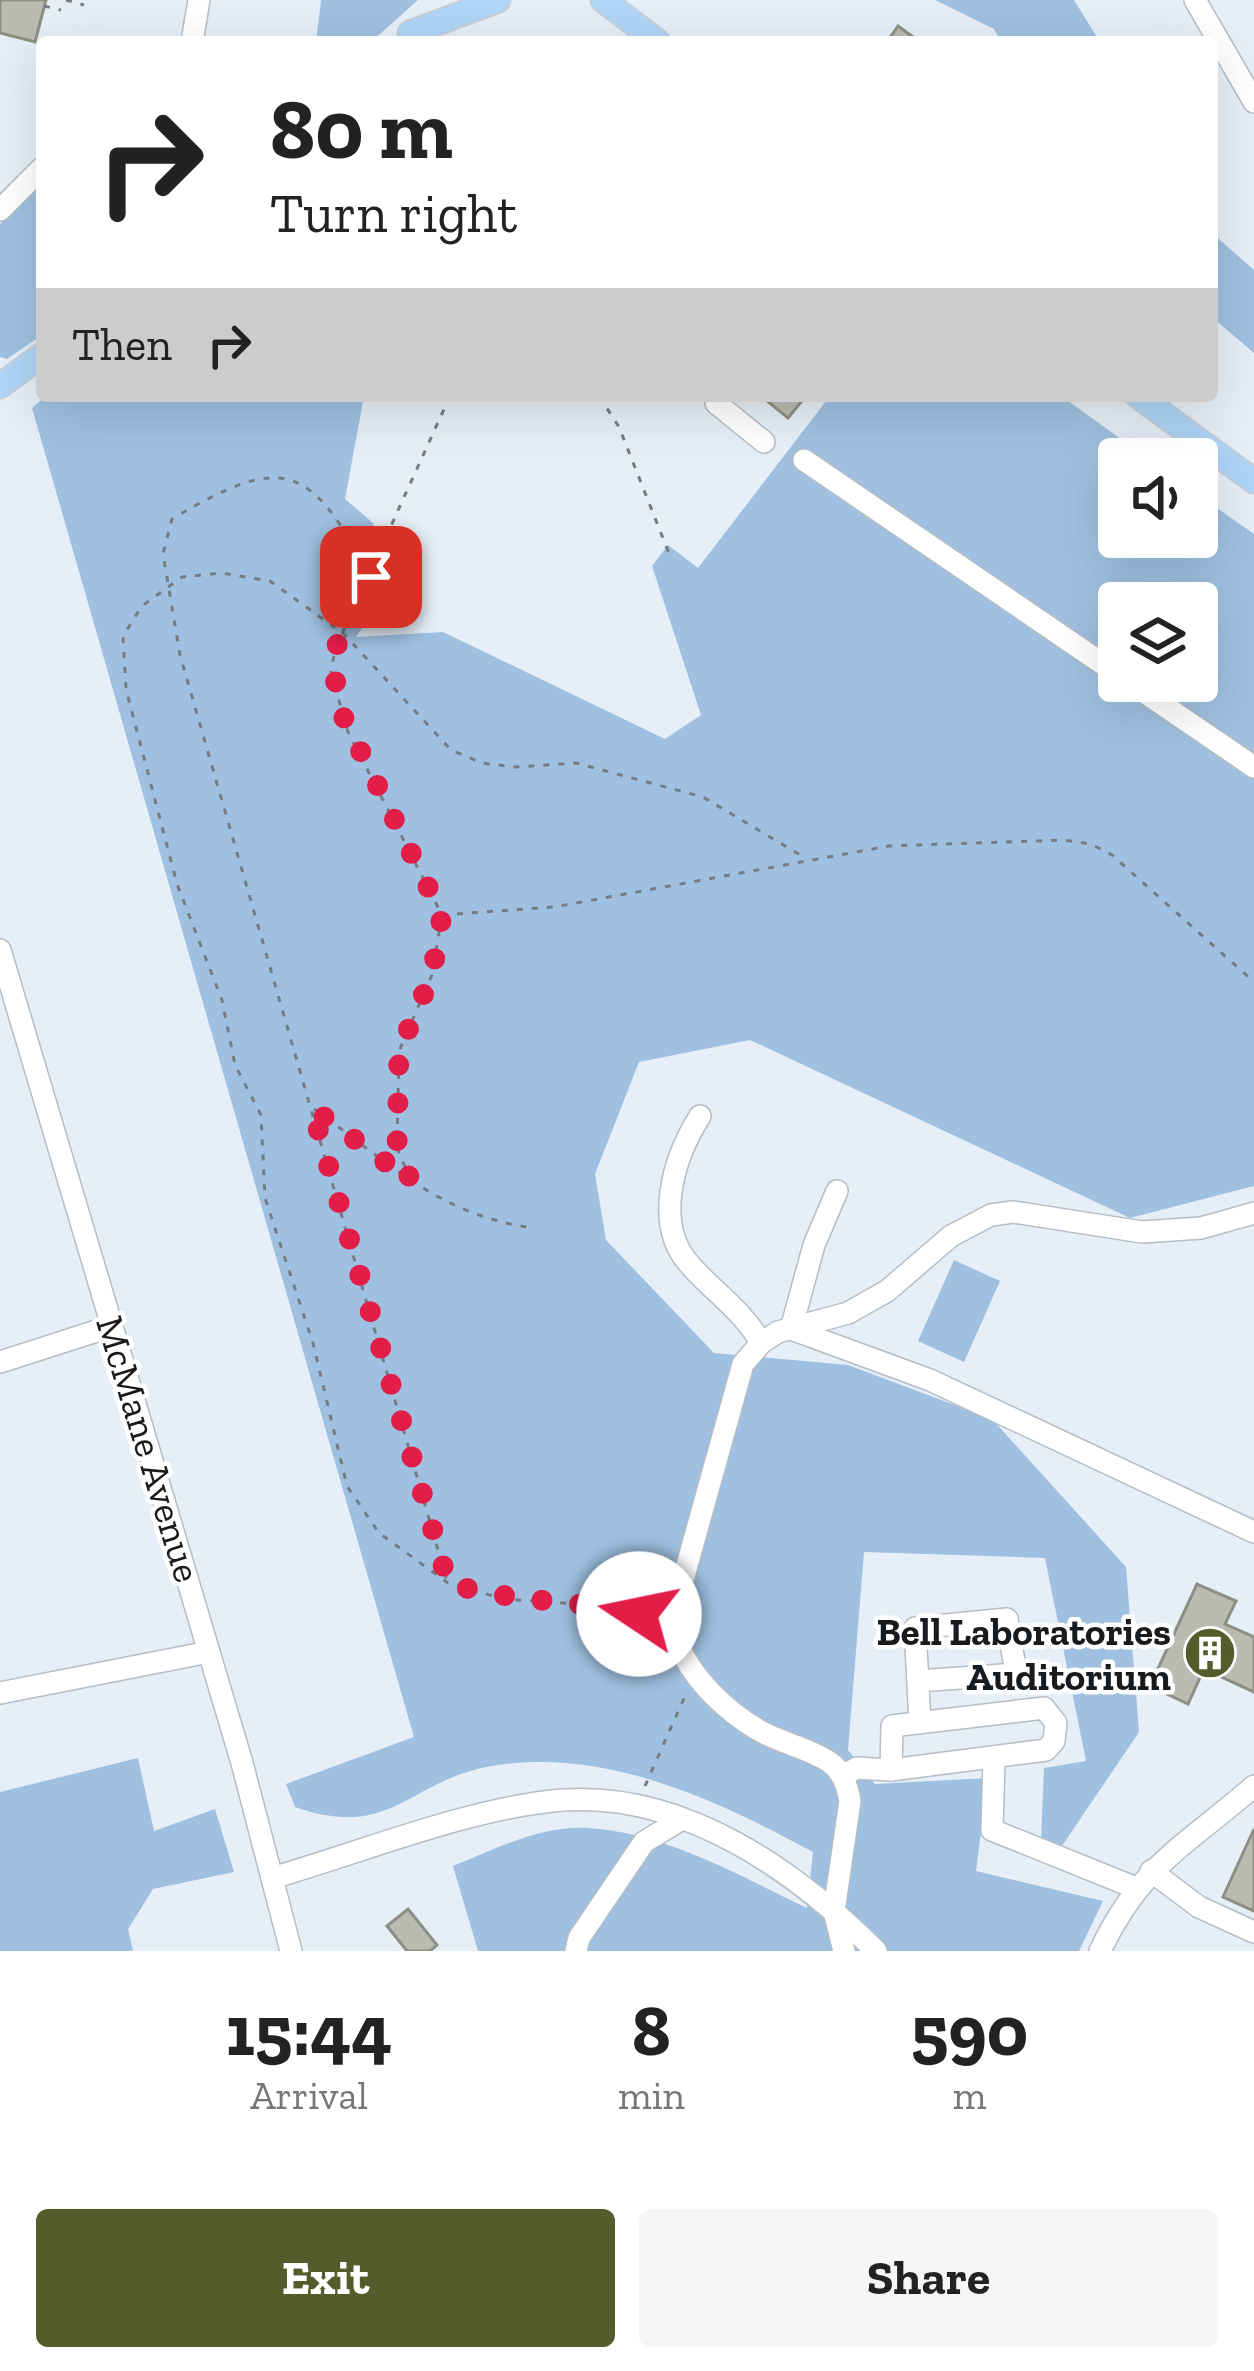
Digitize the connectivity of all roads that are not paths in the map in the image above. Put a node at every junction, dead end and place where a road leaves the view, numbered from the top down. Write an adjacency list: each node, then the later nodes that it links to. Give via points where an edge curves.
1 (199, 0): 7 (street)
2 (446, 0): 8 (main road)
3 (498, 0): 9 (main road)
4 (577, 0): 6 (main road)
5 (1196, 0): 11 (street)
6 (610, 6): 10 (main road)
7 (193, 36)
8 (406, 36)
9 (408, 36)
10 (650, 36)
11 (1216, 36)
12 (1218, 39): 13 (street)
13 (1254, 102)
14 (36, 174): 15 (street)
15 (0, 210)
16 (36, 359): 17 (main road)
17 (0, 386)
18 (717, 402): 20 (street)
19 (1146, 402): 22 (main road)
20 (764, 442)
21 (804, 460): 23 (street)
22 (1254, 481)
23 (1098, 661)
24 (1159, 702): 25 (street)
25 (1254, 767)
26 (0, 950): 31 (street, McMane Avenue)
27 (700, 1116): 33 (street, via 679,1148 672,1230 686,1262)
28 (837, 1192): 32 (street)
29 (1254, 1213): 30 (street, via 1142,1232 991,1215)
30 (838, 1316): 32 (street); 34 (street)
31 (112, 1326): 35 (street); 37 (street, McMane Avenue)
32 (791, 1329): 33 (street); 34 (street)
33 (761, 1343): 43 (street, via 743,1364 672,1627 695,1672 750,1724)
34 (836, 1346): 36 (street, via 930,1380)
35 (0, 1362)
36 (1254, 1532)
37 (209, 1652): 39 (street); 46 (street, McMane Avenue)
38 (919, 1681): 38 (street, via 915,1628 1007,1619 1016,1674); 40 (street)
39 (0, 1693)
40 (920, 1723): 41 (street, via 1044,1708 1056,1723 1046,1750); 42 (street, via 892,1726)
41 (994, 1760): 42 (street); 47 (street, via 992,1830)
42 (891, 1770): 43 (street, via 857,1768)
43 (842, 1776): 48 (street, via 850,1801)
44 (1254, 1786): 47 (street)
45 (682, 1819): 46 (street, via 598,1799 528,1805); 48 (street, via 774,1865); 51 (street, via 644,1842)
46 (272, 1878): 50 (street, McMane Avenue)
47 (1143, 1880): 49 (street); 54 (street)
48 (834, 1911): 52 (street); 53 (street)
49 (1254, 1932)
50 (291, 1951)
51 (576, 1951)
52 (844, 1951)
53 (876, 1951)
54 (1100, 1951)

